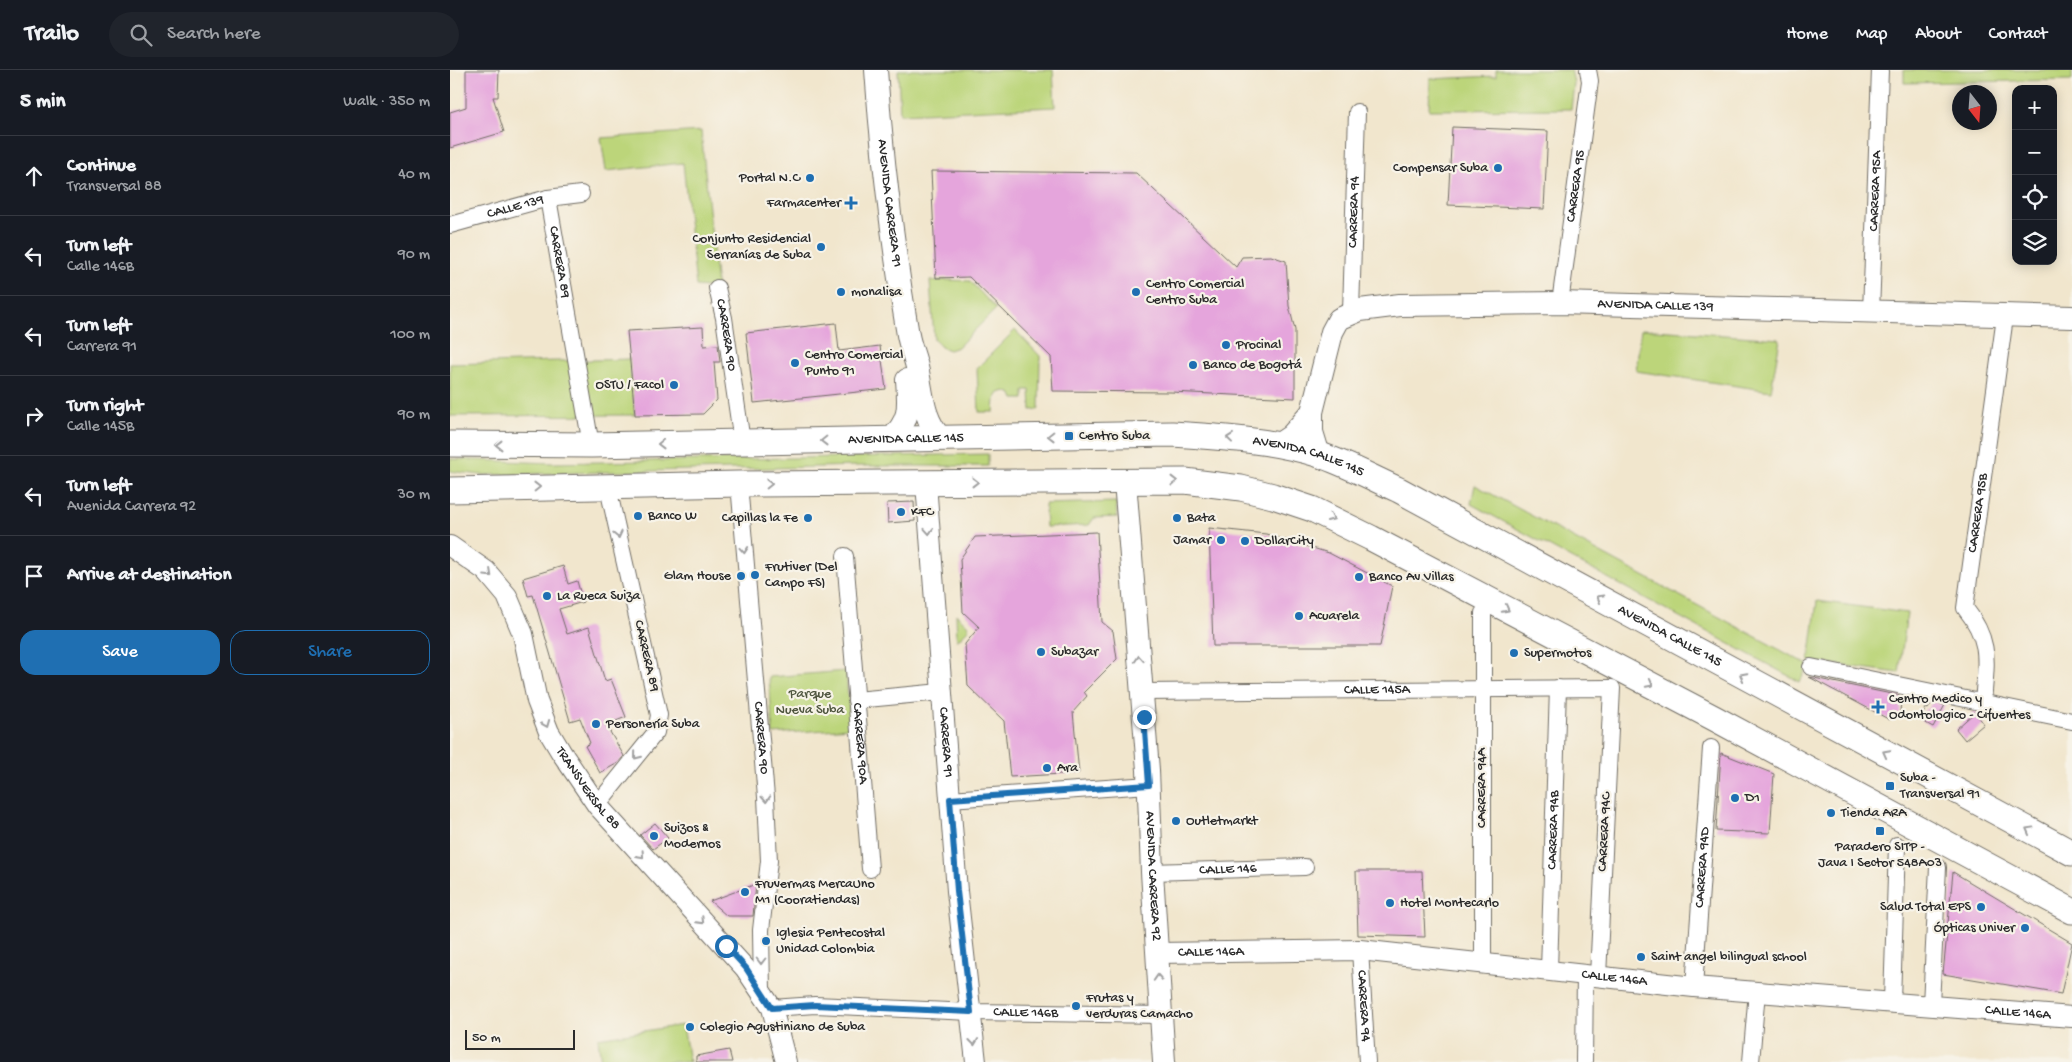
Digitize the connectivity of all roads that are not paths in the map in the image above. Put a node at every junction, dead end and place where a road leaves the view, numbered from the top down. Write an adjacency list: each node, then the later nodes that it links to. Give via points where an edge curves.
1 (876, 70): 14 (main road, AVENIDA CARRERA 91, via 888,198)
2 (1588, 70): 9 (street, CARRERA 95, via 1590,81)
3 (1880, 70): 11 (street, CARRERA 95A)
4 (1357, 112): 10 (street, CARRERA 94)
5 (581, 194): 6 (street, CALLE 139)
6 (548, 198): 7 (street, CALLE 139); 21 (street, CARRERA 89)
7 (450, 225)
8 (717, 288): 18 (street, CARRERA 90)
9 (1560, 303): 10 (main road, AVENIDA CALLE 139, via 1400,305); 11 (main road, AVENIDA CALLE 139)
10 (1351, 312): 15 (main road, via 1339,319 1332,332)
11 (1871, 312): 12 (main road, AVENIDA CALLE 139)
12 (2005, 317): 13 (main road, AVENIDA CALLE 139); 40 (street, CARRERA 95B, via 1965,608 1984,637)
13 (2072, 317)
14 (908, 336): 16 (main road, AVENIDA CARRERA 91, via 925,413); 17 (main road, AVENIDA CARRERA 91, via 908,412 905,424)
15 (1312, 412): 20 (main road, via 1291,436); 22 (main road, via 1312,432)
16 (941, 438): 17 (main road, AVENIDA CALLE 145); 20 (main road, AVENIDA CALLE 145, one-way to 16, via 1172,434)
17 (890, 440): 18 (main road, AVENIDA CALLE 145, one-way to 18)
18 (742, 442): 21 (main road, AVENIDA CALLE 145, one-way to 21)
19 (450, 444): 21 (main road, AVENIDA CALLE 145, one-way to 19)
20 (1279, 444): 22 (main road, AVENIDA CALLE 145)
21 (591, 445)
22 (1319, 455): 47 (main road, AVENIDA CALLE 145, one-way to 22, via 1449,516)
23 (1125, 481): 24 (main road, one-way to 23); 38 (main road, AVENIDA CARRERA 92, one-way to 23); 52 (main road, one-way to 52, via 1213,484 1273,496 1312,509 1648,683)
24 (926, 482): 25 (main road, one-way to 24); 37 (street, CARRERA 91, one-way to 37)
25 (739, 484): 28 (main road); 60 (street, CARRERA 90, one-way to 60, via 766,797 769,861 762,930)
26 (450, 485): 27 (main road)
27 (488, 488): 28 (main road, one-way to 28); 29 (main road)
28 (608, 488): 45 (street, CARRERA 89, one-way to 45, via 659,715 656,732)
29 (450, 490)
30 (450, 546): 45 (street, TRANSVERSAL 88, one-way to 45, via 486,571 507,596 522,634 537,701 550,732)
31 (845, 556): 39 (street, CARRERA 90A)
32 (1483, 613): 36 (street, CARRERA 94A)
33 (1811, 667): 40 (street)
34 (1558, 688): 35 (street, CALLE 145A); 36 (street, CALLE 145A); 56 (street, CARRERA 94B)
35 (1612, 688): 57 (street, CARRERA 94C)
36 (1482, 689): 38 (street, CALLE 145A); 55 (street, CARRERA 94A)
37 (942, 692): 39 (street); 44 (street, CARRERA 91)
38 (1142, 692): 43 (main road, AVENIDA CARRERA 92)
39 (856, 700): 50 (street, CARRERA 90A)
40 (1983, 703): 41 (street)
41 (2072, 721)
42 (1711, 748): 58 (street, CARRERA 94D)
43 (1149, 785): 44 (street); 51 (main road, AVENIDA CARRERA 92)
44 (950, 799): 63 (street, CARRERA 91)
45 (597, 805): 60 (street, TRANSVERSAL 88, one-way to 60, via 746,968)
46 (1897, 845): 61 (street)
47 (2072, 853)
48 (1306, 867): 51 (street, CALLE 146)
49 (1938, 867): 62 (street)
50 (870, 869)
51 (1152, 872): 54 (main road, AVENIDA CARRERA 92)
52 (2072, 911)
53 (1360, 950): 54 (street, CALLE 146A); 55 (street, CALLE 146A); 69 (street, CARRERA 94)
54 (1157, 953): 64 (main road, AVENIDA CARRERA 92, one-way to 54)
55 (1483, 963): 56 (street, CALLE 146A)
56 (1549, 970): 57 (street, CALLE 146A)
57 (1592, 975): 58 (street, CALLE 146A); 70 (street, CARRERA 94C)
58 (1694, 987): 59 (street, CALLE 146A)
59 (1757, 991): 61 (street, CALLE 146A); 71 (street)
60 (767, 1001): 63 (street, CALLE 146B); 66 (street, CARRERA 90)
61 (1892, 1001): 62 (street, CALLE 146A)
62 (1931, 1004): 65 (street, CALLE 146A)
63 (971, 1012): 64 (street, CALLE 146B); 67 (street, CARRERA 91, one-way to 67)
64 (1160, 1015): 68 (main road, AVENIDA CARRERA 92)
65 (2072, 1017)
66 (786, 1062)
67 (976, 1062)
68 (1164, 1062)
69 (1367, 1062)
70 (1584, 1062)
71 (1751, 1062)

